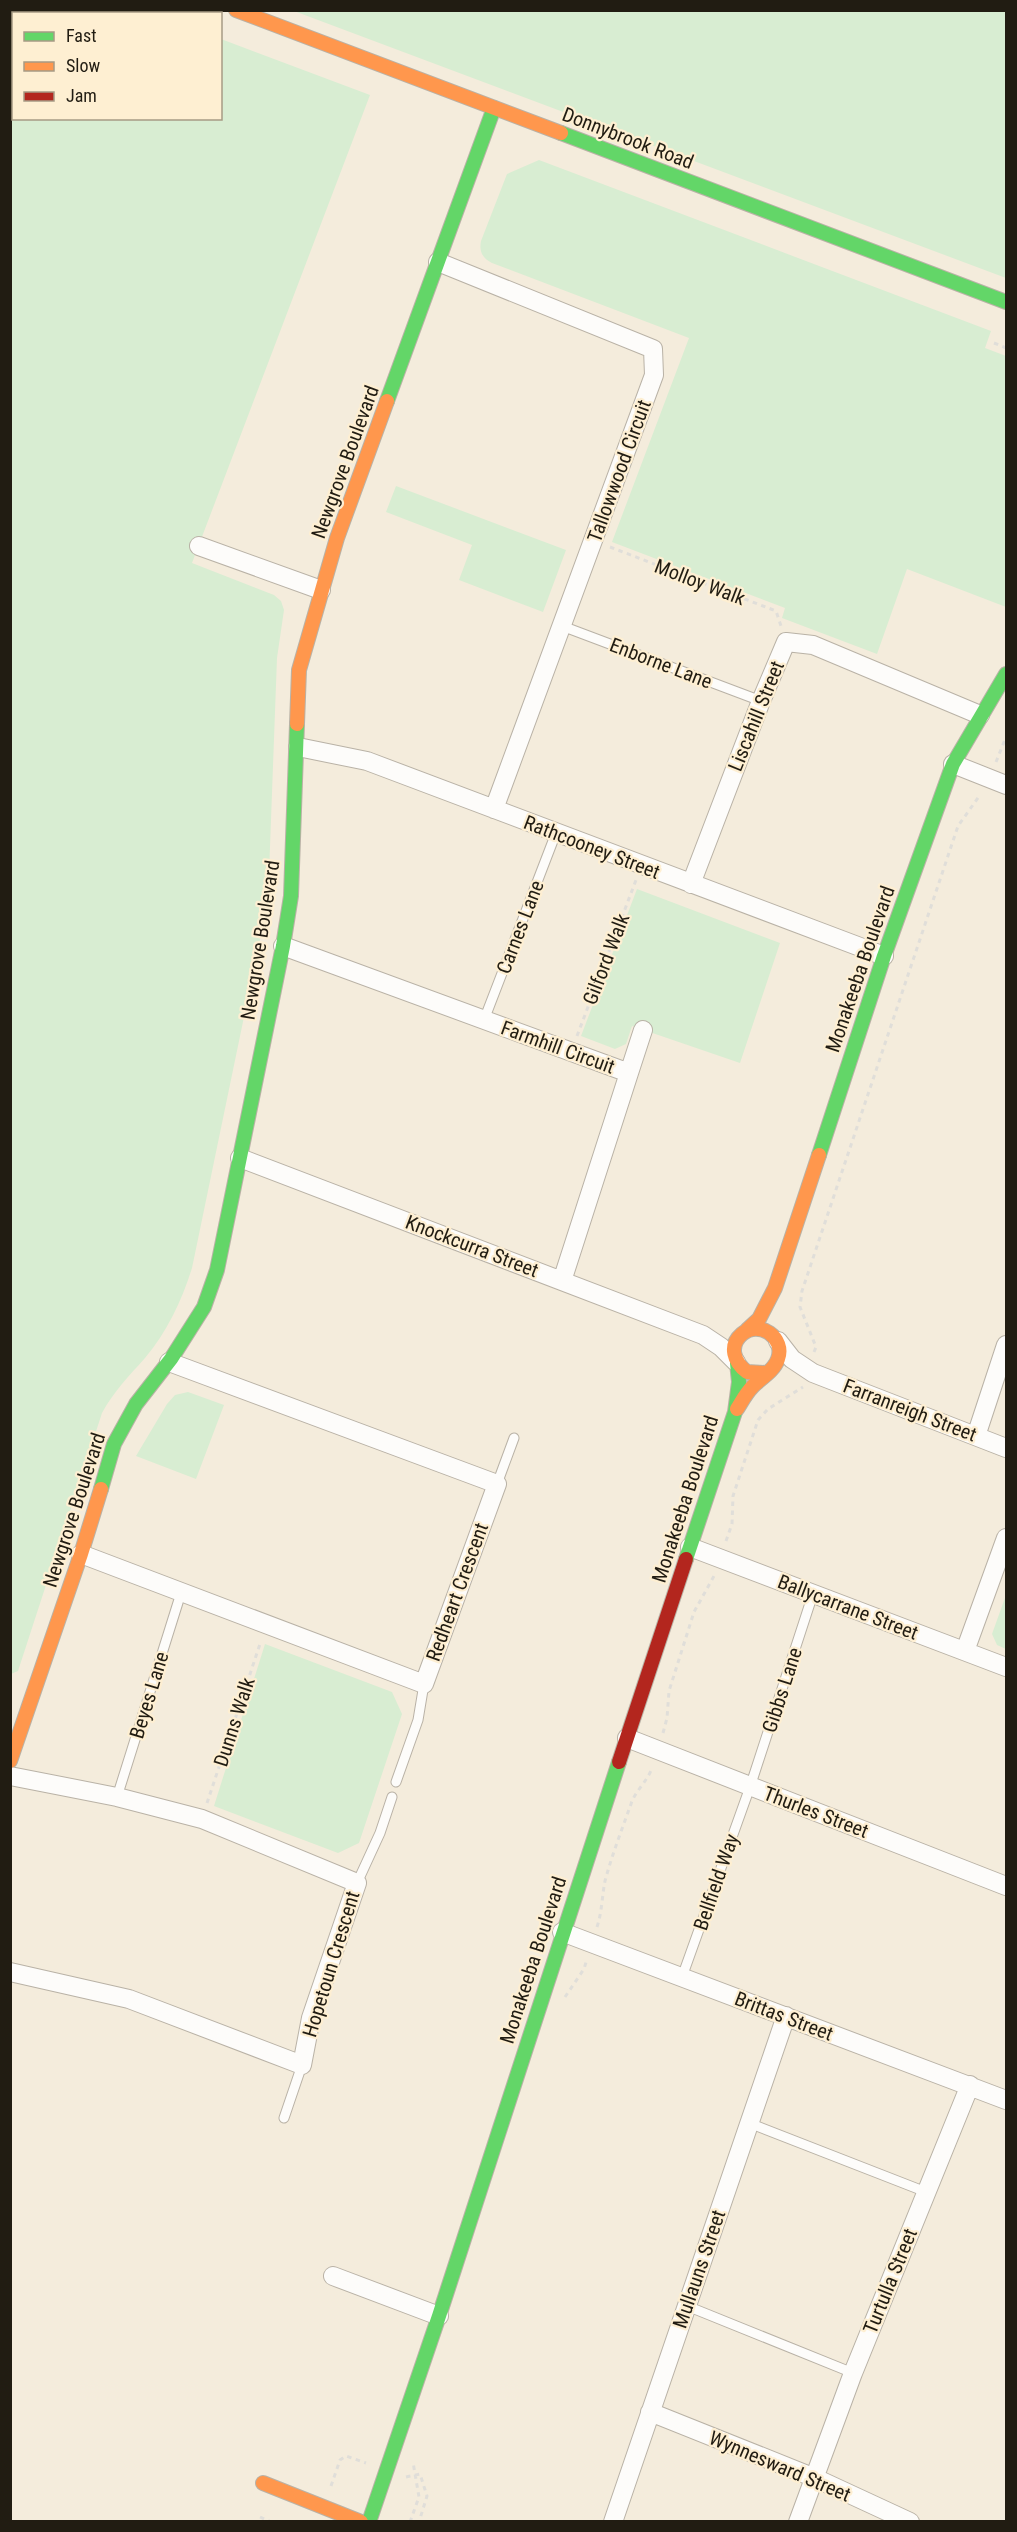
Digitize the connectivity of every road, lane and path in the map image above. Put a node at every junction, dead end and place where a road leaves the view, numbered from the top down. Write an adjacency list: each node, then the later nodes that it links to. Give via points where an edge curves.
1 (236, 10): 2 (street, Donnybrook Road)
2 (494, 108): 3 (street, Newgrove Boulevard); 4 (street, Donnybrook Road)
3 (438, 262): 7 (street, Tallowwood Circuit, via 653,349 654,375); 9 (street, Newgrove Boulevard)
4 (1006, 302)
5 (994, 343): 6 (path)
6 (1006, 348)
7 (593, 540): 10 (street, Tallowwood Circuit); 11 (path, Molloy Walk, via 776,611)
8 (199, 546): 9 (street)
9 (321, 590): 16 (street, Newgrove Boulevard, via 299,670)
10 (561, 626): 13 (lane, Enborne Lane); 22 (street, Tallowwood Circuit)
11 (786, 642): 13 (street, Liscahill Street); 14 (street, Liscahill Street, via 813,645)
12 (1006, 675): 14 (street, Monakeeba Boulevard)
13 (761, 701): 25 (street, Liscahill Street)
14 (980, 715): 19 (street, Monakeeba Boulevard)
15 (1006, 737): 17 (path)
16 (298, 747): 22 (street, Rathcooney Street, via 367,761); 26 (street, Newgrove Boulevard, via 291,896)
17 (1002, 749): 18 (path); 20 (path)
18 (1006, 752)
19 (953, 764): 20 (street); 27 (street, Monakeeba Boulevard)
20 (988, 778): 21 (street); 42 (path, via 958,826 802,1291 800,1307 816,1347)
21 (1006, 785)
22 (494, 809): 23 (street, Rathcooney Street)
23 (556, 833): 24 (street, Rathcooney Street); 28 (lane, Carnes Lane)
24 (641, 865): 25 (street, Rathcooney Street); 30 (path, Gilford Walk)
25 (691, 884): 27 (street, Rathcooney Street)
26 (283, 946): 28 (street, Farmhill Circuit); 32 (street, Newgrove Boulevard)
27 (884, 956): 34 (street, Monakeeba Boulevard)
28 (484, 1020): 30 (street, Farmhill Circuit)
29 (643, 1030): 31 (street)
30 (571, 1052): 31 (street, Farmhill Circuit)
31 (629, 1073): 33 (street, Farmhill Circuit)
32 (240, 1158): 33 (street, Knockcurra Street); 39 (street, Newgrove Boulevard, via 211,1289)
33 (562, 1281): 36 (street, Knockcurra Street)
34 (775, 1287): 35 (street, Monakeeba Boulevard, via 759,1319); 37 (street, Monakeeba Boulevard, via 773,1324)
35 (747, 1330): 36 (street, Knockcurra Street); 37 (street, via 760,1328); 40 (street, via 734,1344)
36 (703, 1335): 40 (street, Knockcurra Street)
37 (777, 1340): 41 (street, via 780,1355); 42 (street, Farranreigh Street, via 792,1359)
38 (1006, 1345): 44 (street)
39 (169, 1362): 47 (street); 50 (street, Newgrove Boulevard, via 136,1404 114,1444)
40 (736, 1363): 41 (street, via 747,1372); 43 (street, Monakeeba Boulevard, via 739,1382)
41 (766, 1372): 42 (street, Farranreigh Street); 43 (street, Monakeeba Boulevard)
42 (810, 1372): 44 (street, Farranreigh Street); 51 (path, via 802,1389 768,1409 758,1420 733,1496 732,1524)
43 (735, 1412): 49 (street, Monakeeba Boulevard)
44 (976, 1436): 46 (street, Farranreigh Street)
45 (514, 1438): 47 (lane)
46 (1006, 1448)
47 (497, 1484): 57 (street, Redheart Crescent)
48 (1006, 1538): 55 (street)
49 (690, 1547): 51 (street, Ballycarrane Street); 59 (street, Monakeeba Boulevard)
50 (81, 1554): 52 (street, Redheart Crescent); 58 (street, Newgrove Boulevard)
51 (720, 1558): 53 (street, Ballycarrane Street); 60 (path, via 712,1583 694,1612 669,1691 667,1718)
52 (181, 1593): 54 (street, Redheart Crescent); 65 (lane, Beyes Lane)
53 (813, 1594): 55 (street, Ballycarrane Street); 64 (lane, Gibbs Lane)
54 (266, 1625): 57 (street, Redheart Crescent); 67 (path, Dunns Walk)
55 (965, 1651): 56 (street, Ballycarrane Street)
56 (1006, 1667)
57 (424, 1684): 63 (lane, via 418,1720)
58 (18, 1713): 61 (street, Newgrove Boulevard)
59 (627, 1738): 60 (street, Thurles Street); 70 (street, Monakeeba Boulevard)
60 (657, 1750): 64 (street, Thurles Street); 71 (path, via 649,1776 633,1797 617,1842)
61 (10, 1761)
62 (10, 1776): 65 (street, Hopetoun Crescent)
63 (396, 1782)
64 (750, 1786): 69 (street, Thurles Street); 73 (lane, Bellfield Way)
65 (117, 1797): 67 (street, Hopetoun Crescent)
66 (392, 1797): 68 (lane)
67 (202, 1819): 68 (street, Hopetoun Crescent)
68 (357, 1882): 76 (street, Hopetoun Crescent, via 311,2018)
69 (1006, 1886)
70 (562, 1932): 71 (street, Brittas Street); 84 (street, Monakeeba Boulevard)
71 (592, 1944): 73 (street, Brittas Street); 74 (path, via 584,1969)
72 (10, 1972): 76 (street, Hopetoun Crescent, via 129,1999)
73 (682, 1977): 75 (street, Brittas Street)
74 (565, 1998)
75 (786, 2016): 77 (street, Brittas Street); 80 (street, Mullauns Street)
76 (302, 2065): 79 (lane)
77 (970, 2085): 78 (street, Brittas Street); 81 (street, Turtulla Street)
78 (1006, 2100)
79 (284, 2118)
80 (750, 2123): 81 (lane); 83 (street, Mullauns Street)
81 (926, 2192): 85 (street, Turtulla Street)
82 (333, 2276): 84 (street)
83 (687, 2306): 85 (lane); 86 (street, Mullauns Street)
84 (439, 2316): 93 (street, Monakeeba Boulevard)
85 (853, 2373): 88 (street, Turtulla Street)
86 (650, 2412): 88 (street, Wynnesward Street); 95 (street, Mullauns Street)
87 (412, 2461): 94 (path, via 419,2497)
88 (815, 2478): 96 (street, Turtulla Street); 97 (street, Wynnesward Street)
89 (263, 2483): 92 (street)
90 (260, 2517): 91 (path)
91 (271, 2522)
92 (361, 2522)
93 (369, 2522)
94 (410, 2522)
95 (613, 2522)
96 (798, 2522)
97 (910, 2522)

